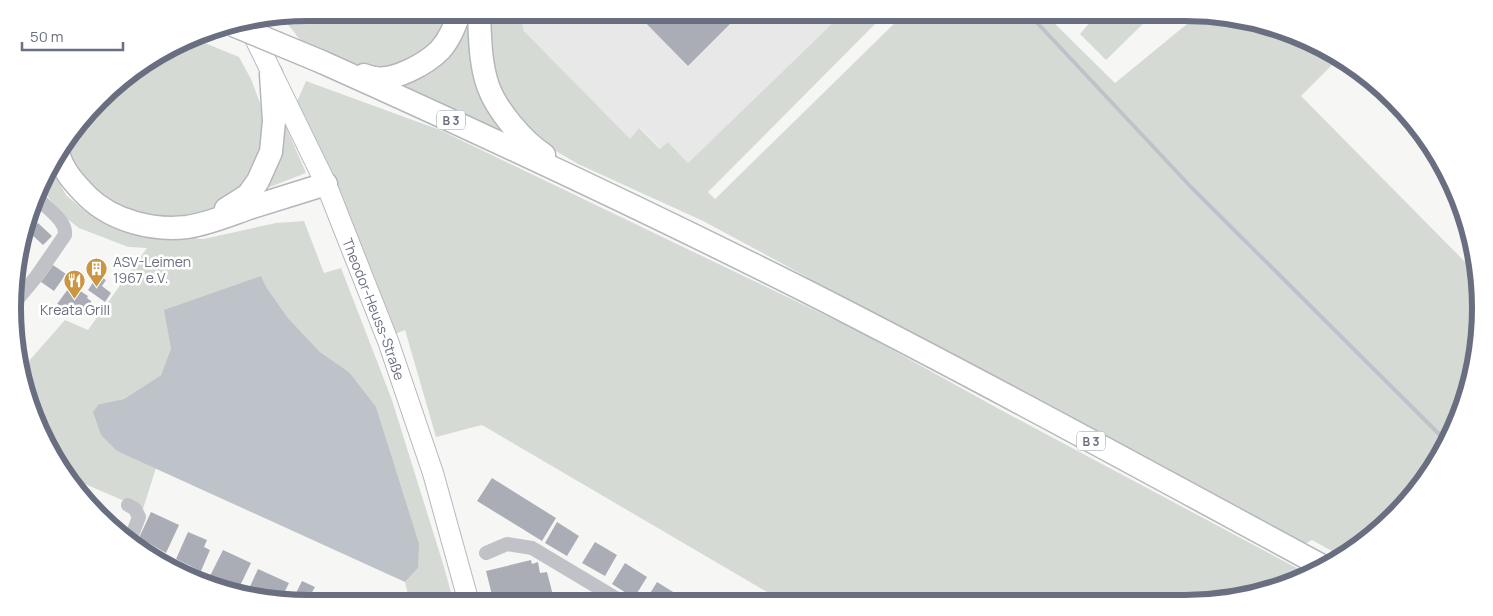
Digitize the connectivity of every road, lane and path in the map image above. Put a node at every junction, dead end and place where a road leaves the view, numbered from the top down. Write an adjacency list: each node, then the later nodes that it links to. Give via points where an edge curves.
1 (457, 21): 5 (main road, via 440,50 397,76 375,78)
2 (479, 21): 8 (main road, via 488,87 506,118 532,147)
3 (249, 28): 5 (main road, B 3, bridge)
4 (245, 29): 6 (street, Theodor-Heuss-Straße)
5 (322, 62): 8 (main road, B 3)
6 (271, 74): 9 (street, Theodor-Heuss-Straße); 11 (main road, via 274,121 267,162 248,196)
7 (62, 162): 11 (main road, via 77,186 111,213 155,226 173,228)
8 (580, 180): 16 (main road, B 3, via 883,331)
9 (326, 184): 11 (main road); 17 (street, Theodor-Heuss-Straße, via 388,341 433,473)
10 (42, 202): 12 (street, via 63,224 65,236)
11 (199, 224)
12 (22, 294)
13 (128, 505): 14 (street, via 138,516)
14 (132, 534)
15 (486, 553): 18 (street, via 507,544 532,548)
16 (1316, 563)
17 (467, 595)
18 (611, 595)

